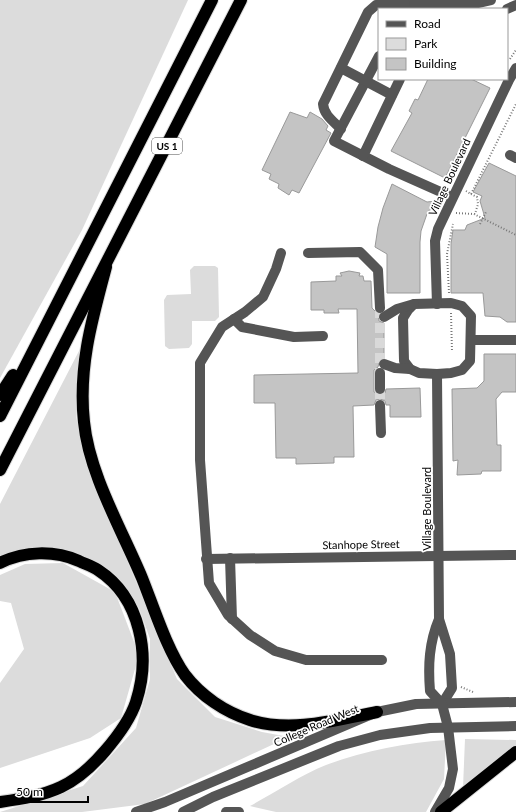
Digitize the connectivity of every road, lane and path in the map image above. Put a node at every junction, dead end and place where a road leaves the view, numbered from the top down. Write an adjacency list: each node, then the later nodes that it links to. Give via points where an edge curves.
1 (212, 0): 34 (highway, US 1)
2 (241, 0): 29 (highway, US 1)
3 (491, 0): 6 (street)
4 (404, 6): 5 (street); 10 (street, via 381,4 372,7)
5 (435, 7): 6 (street)
6 (468, 7)
7 (516, 50): 9 (path)
8 (378, 58): 13 (street)
9 (508, 63)
10 (341, 68): 13 (street); 16 (street, via 323,104 324,111)
11 (516, 68): 20 (street, Village Boulevard)
12 (400, 80): 14 (street)
13 (366, 82): 14 (street); 16 (street)
14 (392, 95): 17 (street)
15 (516, 104): 19 (path)
16 (341, 129): 17 (street, via 334,141)
17 (363, 156): 20 (street)
18 (464, 194): 19 (path, via 466,191)
19 (471, 194): 24 (path, via 476,197 478,204)
20 (452, 198): 32 (street, Village Boulevard, via 441,220 435,241)
21 (457, 208): 23 (path)
22 (486, 212): 25 (path, bridge)
23 (455, 213): 24 (path); 30 (path, via 447,254)
24 (475, 214): 26 (path)
25 (480, 224)
26 (516, 235)
27 (281, 253): 33 (street, via 263,297)
28 (308, 253): 31 (street, via 360,252 378,270 381,308 389,312)
29 (106, 267): 48 (highway, US 1); 59 (highway, via 87,340 82,382 84,424 95,471 172,651 185,675 202,695 225,709 250,720 275,725 312,724)
30 (451, 303): 32 (street); 36 (street, via 462,306 471,316); 38 (path)
31 (414, 304): 32 (street); 40 (street, via 403,318 404,361)
32 (437, 304)
33 (234, 319): 35 (street, via 242,327 294,337); 52 (street, via 222,327 200,363 200,460)
34 (42, 331): 44 (highway); 46 (highway, US 1)
35 (323, 336)
36 (471, 340): 37 (street); 41 (street, via 470,361 462,370)
37 (516, 340)
38 (452, 352)
39 (384, 364): 40 (street)
40 (410, 369): 41 (street, via 419,373)
41 (438, 374): 49 (street, Village Boulevard)
42 (380, 376): 43 (street)
43 (380, 389)
44 (0, 395)
45 (380, 405): 47 (street)
46 (0, 416)
47 (381, 433)
48 (0, 470)
49 (439, 555): 50 (street, Stanhope Street); 51 (street, Stanhope Street); 55 (street, Village Boulevard)
50 (516, 555)
51 (230, 558): 52 (street, Stanhope Street); 54 (street)
52 (206, 559): 54 (street, via 209,583)
53 (0, 563): 63 (highway, via 38,553 66,556 98,570 117,586 133,610 141,635 143,666 136,703 119,735 92,766 62,787 28,798)
54 (232, 619): 56 (street, via 250,635 275,651 306,660)
55 (439, 619): 58 (street, Village Boulevard, via 450,654 452,688); 58 (street, Village Boulevard, via 432,635 429,678 430,691)
56 (382, 660)
57 (516, 702): 58 (street, College Road West)
58 (442, 704): 59 (street, College Road West, via 416,704); 61 (street, Village Boulevard)
59 (377, 712): 64 (street, College Road West)
60 (516, 726): 61 (street)
61 (448, 727): 65 (street, via 380,735 339,746 213,797); 68 (street, Village Boulevard, via 453,768 449,788)
62 (516, 752): 69 (highway)
63 (0, 802)
64 (136, 812)
65 (183, 812)
66 (226, 812): 67 (street)
67 (239, 812)
68 (435, 812)
69 (441, 812)

